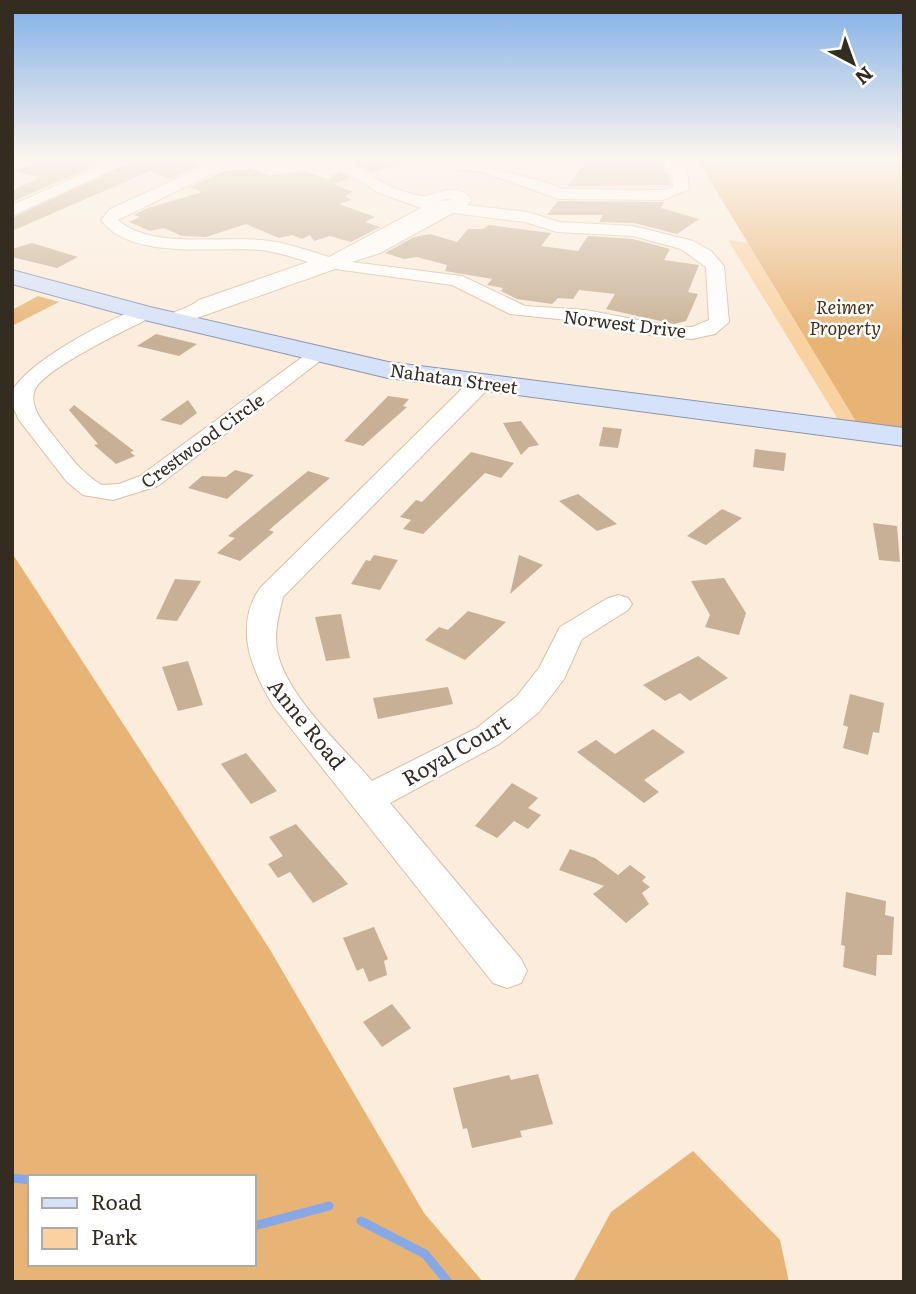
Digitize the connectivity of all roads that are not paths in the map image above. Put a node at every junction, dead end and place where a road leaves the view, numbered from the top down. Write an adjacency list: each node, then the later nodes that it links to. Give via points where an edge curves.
1 (110, 219): 5 (street, Norwest Drive, via 119,230 165,242 263,246 302,252)
2 (415, 219): 5 (street, Norwest Drive)
3 (427, 219): 5 (street, Norwest Drive, via 387,243)
4 (535, 219): 5 (street, Norwest Drive, via 557,227 650,233 693,248 711,260 717,271 719,322 703,331 681,332 596,317 526,312 462,282)
5 (332, 263): 8 (street, Norwest Drive)
6 (12, 277): 7 (main road, Nahatan Street)
7 (145, 313): 8 (main road, Nahatan Street); 9 (street, Crestwood Circle, via 54,363 27,384 22,398 26,412 76,479 93,491 119,492 149,481)
8 (186, 315): 9 (main road, Nahatan Street)
9 (319, 354): 10 (main road, Nahatan Street, via 388,370)
10 (481, 383): 11 (main road, Nahatan Street); 13 (street, Anne Road, via 270,594 262,622 260,649 268,674)
11 (904, 437)
12 (618, 604): 13 (street, Royal Court, via 570,634 553,672 528,704 506,722 488,736)
13 (369, 798): 14 (street, Anne Road)
14 (507, 971)

